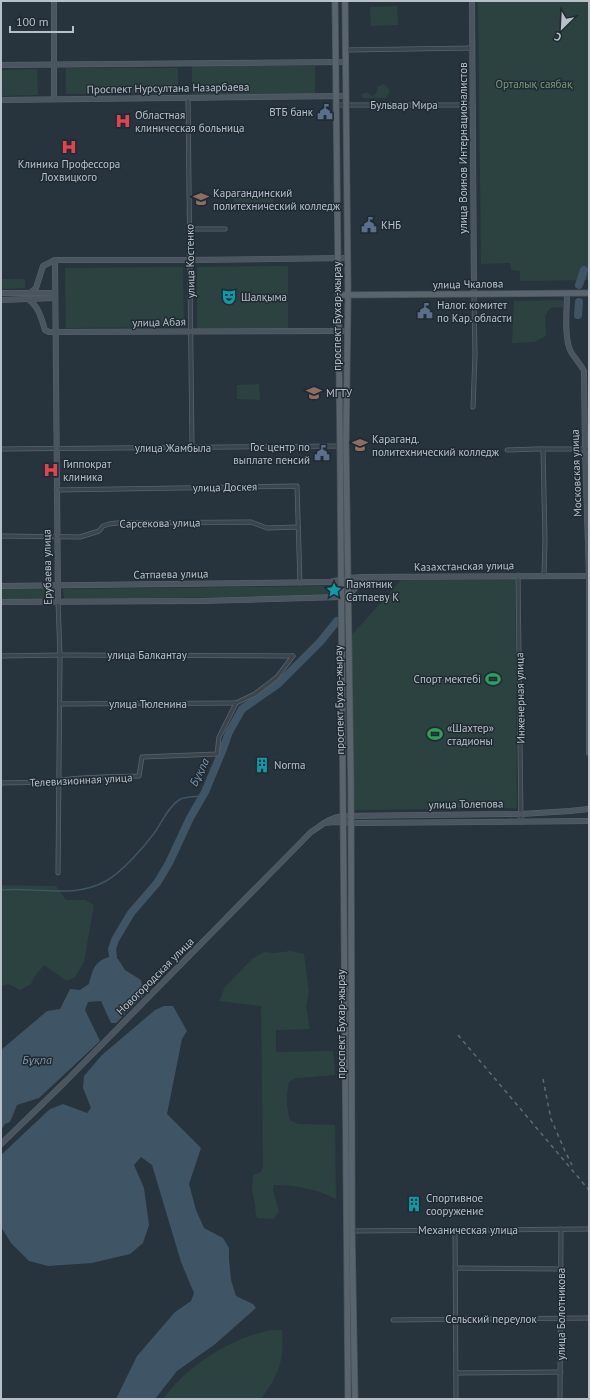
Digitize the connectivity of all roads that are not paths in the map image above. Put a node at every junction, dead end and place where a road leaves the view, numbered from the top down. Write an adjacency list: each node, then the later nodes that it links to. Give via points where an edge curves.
1 (54, 1): 9 (main road)
2 (335, 1): 7 (main road, проспект Бухар-жырау)
3 (345, 1): 6 (main road, проспект Бухар-жырау)
4 (472, 1): 5 (main road, улица Воинов Интернационалистов)
5 (472, 48): 6 (street); 18 (main road, улица Воинов Интернационалистов)
6 (346, 50): 8 (main road, проспект Бухар-жырау)
7 (335, 62): 8 (main road); 9 (main road); 11 (main road, проспект Бухар-жырау)
8 (345, 62): 12 (main road, проспект Бухар-жырау)
9 (55, 64): 10 (main road); 14 (main road)
10 (1, 65)
11 (336, 96): 12 (main road, Проспект Нурсултана Назарбаева); 13 (main road, Проспект Нурсултана Назарбаева); 16 (main road, проспект Бухар-жырау)
12 (345, 96): 17 (main road, проспект Бухар-жырау)
13 (188, 98): 14 (main road, Проспект Нурсултана Назарбаева); 19 (street, улица Костенко)
14 (54, 99): 15 (main road, Проспект Нурсултана Назарбаева)
15 (1, 100)
16 (336, 105): 17 (street, Бульвар Мира); 21 (main road, проспект Бухар-жырау)
17 (345, 105): 18 (street, Бульвар Мира); 22 (main road, проспект Бухар-жырау)
18 (473, 105): 28 (main road, улица Воинов Интернационалистов)
19 (190, 229): 20 (street); 24 (street, улица Костенко)
20 (225, 229)
21 (337, 258): 22 (main road); 24 (main road); 29 (main road, проспект Бухар-жырау)
22 (347, 258): 30 (main road, проспект Бухар-жырау)
23 (55, 260): 24 (main road); 31 (main road, via 43,266 36,288); 32 (main road, Ерубаева улица)
24 (190, 260): 34 (street, улица Костенко)
25 (1, 293): 31 (main road)
26 (567, 293): 27 (main road, улица Чкалова); 28 (main road, улица Чкалова); 38 (main road, via 567,343)
27 (589, 293)
28 (474, 294): 30 (main road, улица Чкалова); 39 (street)
29 (338, 295): 30 (main road, улица Чкалова); 35 (main road, проспект Бухар-жырау)
30 (348, 295): 36 (main road, проспект Бухар-жырау)
31 (29, 296): 32 (main road); 33 (main road); 37 (main road, via 38,309 45,330)
32 (54, 296): 37 (main road, Ерубаева улица)
33 (1, 300)
34 (191, 331): 35 (main road, улица Абая); 37 (main road, улица Абая); 41 (street, улица Костенко)
35 (338, 331): 36 (main road, улица Абая); 40 (main road, проспект Бухар-жырау)
36 (348, 331): 40 (main road, проспект Бухар-жырау)
37 (54, 332): 43 (main road, Ерубаева улица)
38 (587, 370): 45 (main road, Московская улица)
39 (472, 407)
40 (343, 446): 41 (street, улица Жамбыла); 54 (main road, проспект Бухар-жырау); 56 (main road, проспект Бухар-жырау)
41 (192, 448): 43 (street, улица Жамбыла)
42 (1, 449): 43 (street, улица Жамбыла)
43 (56, 449): 47 (main road, Ерубаева улица)
44 (543, 449): 45 (street); 46 (street); 52 (street)
45 (587, 449): 53 (main road, Московская улица)
46 (507, 450)
47 (56, 490): 48 (street, улица Доскея, via 297,486); 50 (main road, Ерубаева улица)
48 (298, 527): 50 (street, Сарсекова улица, via 267,528 251,522 117,523 103,526 99,531 80,537); 57 (street, улица Доскея)
49 (1, 536): 50 (street, Сарсекова улица)
50 (57, 536): 58 (main road, Ерубаева улица)
51 (518, 575): 52 (main road, Казахстанская улица); 55 (main road, Казахстанская улица); 73 (street, Инженерная улица)
52 (544, 576): 53 (main road, Казахстанская улица)
53 (589, 576): 66 (main road, Московская улица)
54 (348, 578): 55 (main road, Казахстанская улица); 56 (main road, Казахстанская улица); 60 (main road, проспект Бухар-жырау)
55 (382, 578): 60 (main road, via 360,584)
56 (340, 579): 57 (main road, Сатпаева улица); 61 (main road, проспект Бухар-жырау)
57 (300, 583): 58 (main road, Сатпаева улица)
58 (57, 585): 59 (main road, Сатпаева улица); 62 (main road, Ерубаева улица)
59 (1, 586)
60 (348, 595): 61 (main road); 74 (main road, проспект Бухар-жырау)
61 (340, 597): 62 (main road, via 200,601); 75 (main road, проспект Бухар-жырау)
62 (58, 601): 63 (main road); 64 (street, Ерубаева улица)
63 (1, 602)
64 (60, 655): 65 (street, улица Балкантау); 67 (street, Ерубаева улица); 68 (street, улица Балкантау, via 293,656 277,677 255,694)
65 (1, 656)
66 (589, 685): 69 (main road, Московская улица)
67 (60, 704): 68 (street, улица Тюленина); 70 (street, Ерубаева улица)
68 (236, 704): 70 (street, Телевизионная улица, via 219,737 216,754 142,757 139,776)
69 (589, 754)
70 (59, 780): 71 (street, Телевизионная улица); 79 (street, Ерубаева улица)
71 (1, 784)
72 (589, 809): 73 (main road, улица Толепова)
73 (522, 814): 74 (main road, улица Толепова); 77 (street, Инженерная улица)
74 (350, 816): 75 (main road, улица Толепова); 78 (main road, проспект Бухар-жырау)
75 (342, 819): 78 (main road, улица Толепова); 80 (main road, проспект Бухар-жырау); 82 (main road, Новогородская улица, via 328,820 311,832)
76 (589, 821): 77 (main road, улица Толепова)
77 (522, 822): 78 (main road, улица Толепова)
78 (351, 823): 81 (main road, проспект Бухар-жырау)
79 (58, 873)
80 (344, 1012): 81 (main road); 86 (main road, проспект Бухар-жырау)
81 (351, 1012): 86 (main road, проспект Бухар-жырау)
82 (1, 1144)
83 (455, 1229): 84 (street, Механическая улица); 86 (street, Механическая улица); 87 (street)
84 (561, 1229): 85 (street, Механическая улица); 88 (street, улица Болотникова)
85 (589, 1229)
86 (349, 1231): 95 (main road, проспект Бухар-жырау); 96 (main road, проспект Бухар-жырау)
87 (455, 1268): 88 (street); 92 (street)
88 (561, 1269): 90 (street, улица Болотникова)
89 (589, 1318): 90 (street, Сельский переулок)
90 (560, 1319): 92 (street, Сельский переулок); 93 (street, улица Болотникова)
91 (393, 1320): 92 (street, Сельский переулок)
92 (456, 1320): 94 (street)
93 (561, 1372): 94 (street); 98 (street, улица Болотникова)
94 (456, 1373): 97 (street)
95 (348, 1399)
96 (355, 1399)
97 (456, 1399)
98 (560, 1399)

